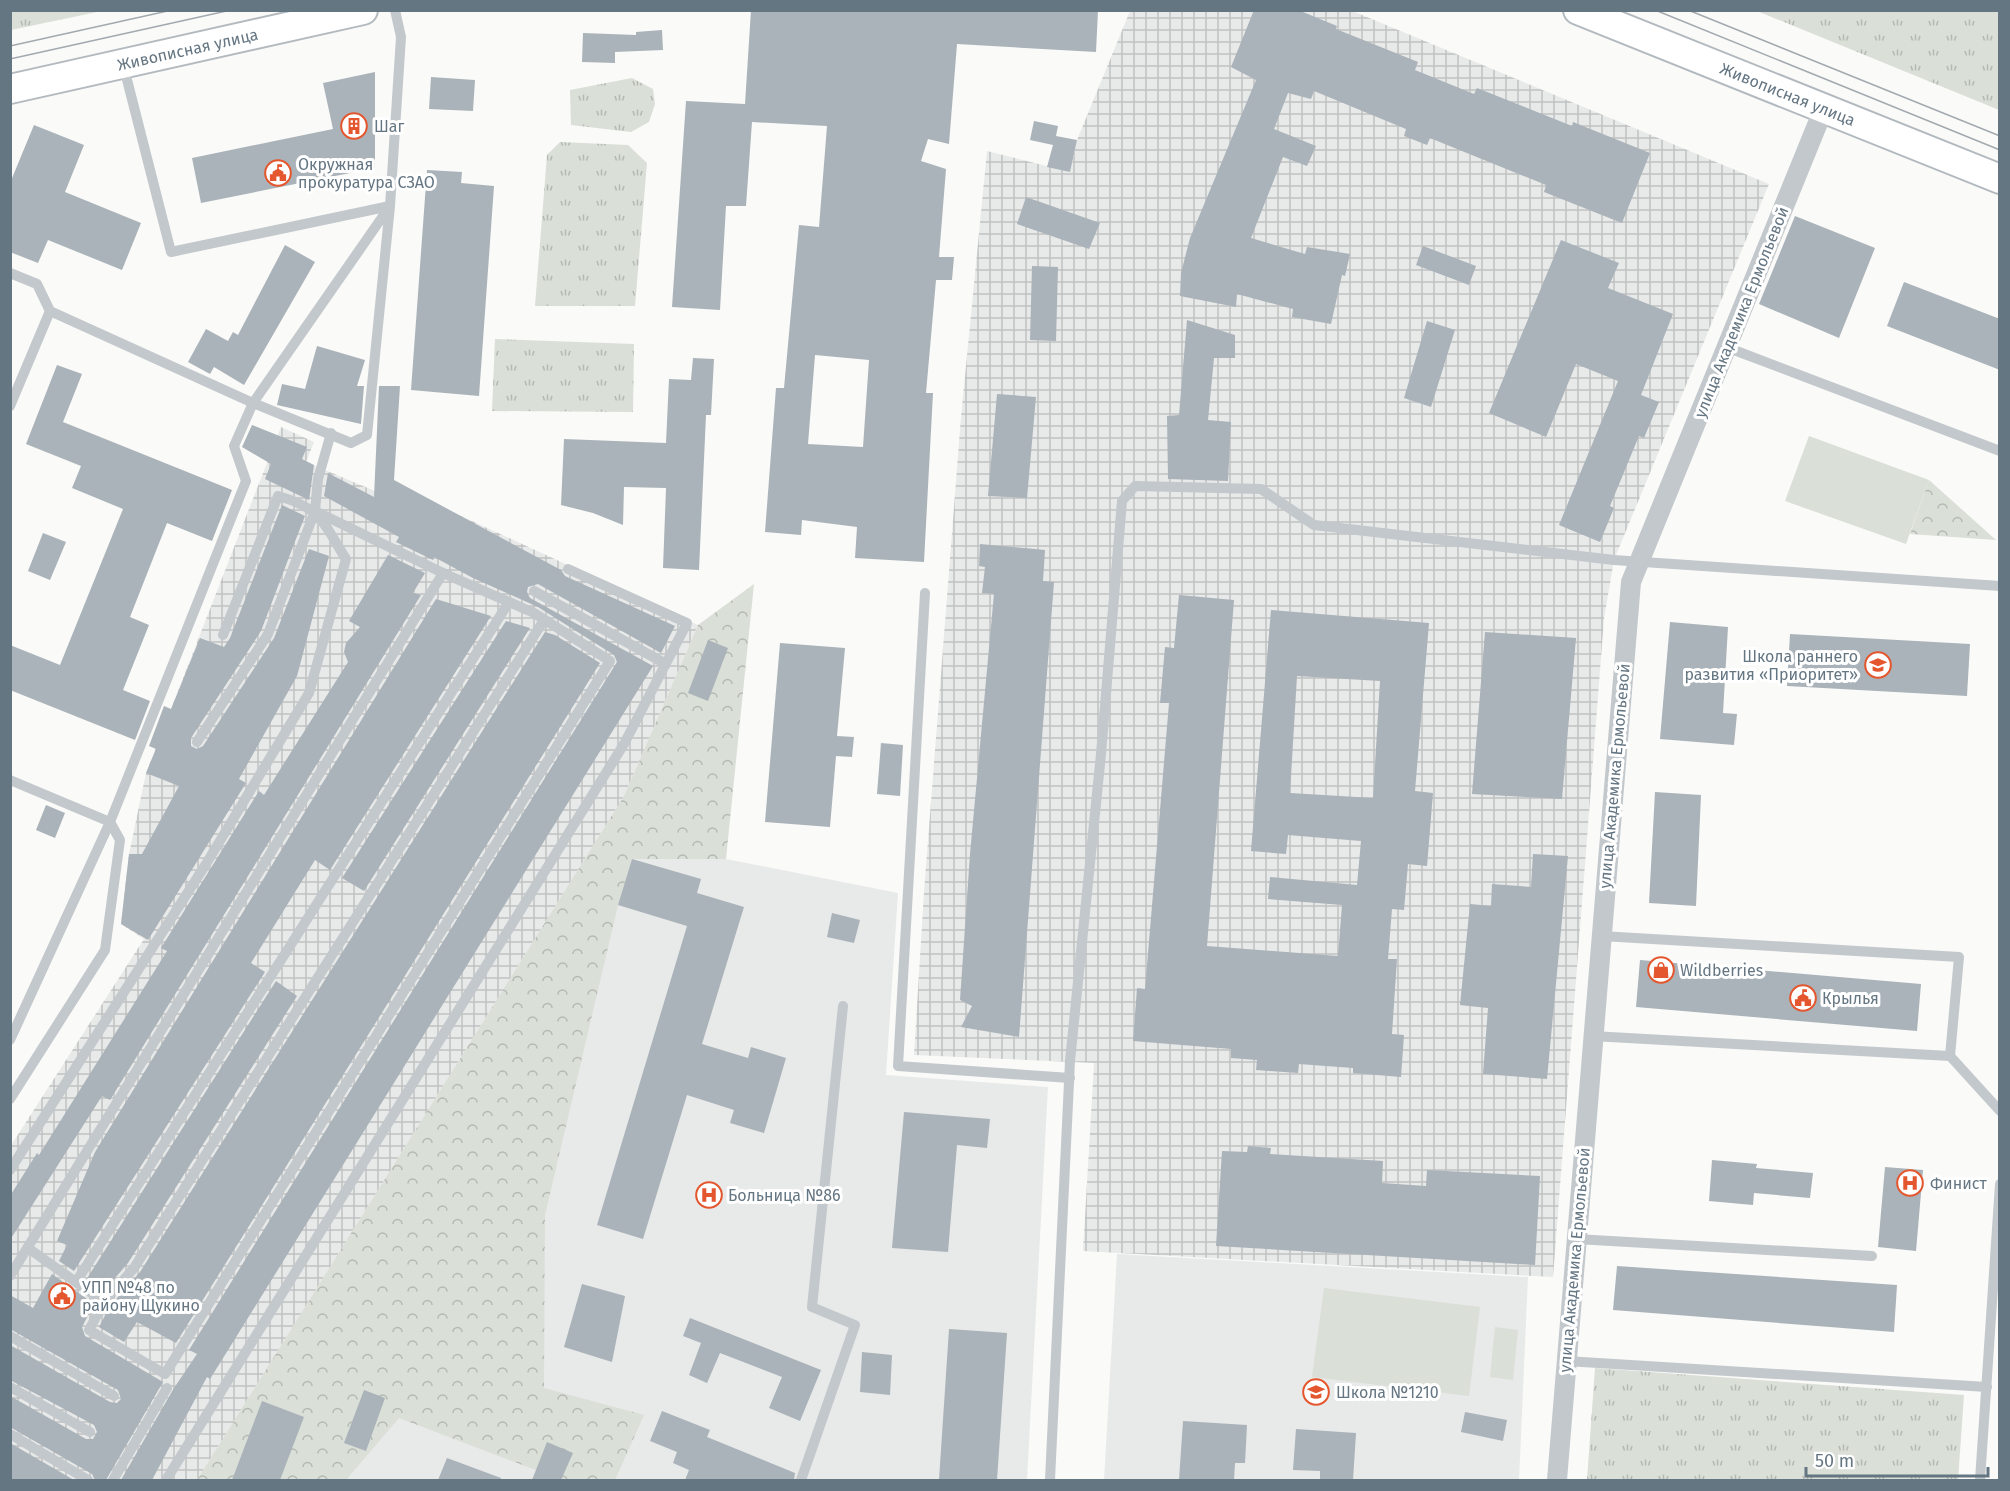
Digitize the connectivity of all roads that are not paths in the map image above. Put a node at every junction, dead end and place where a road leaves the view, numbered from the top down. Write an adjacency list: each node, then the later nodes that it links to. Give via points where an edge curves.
1 (363, 10): 4 (street, Живописная улица)
2 (395, 10): 8 (lane, via 400,37)
3 (1578, 10): 6 (street, Живописная улица)
4 (123, 64): 5 (street, Живописная улица); 8 (lane, via 171,252)
5 (10, 88)
6 (1824, 108): 7 (street, Живописная улица); 11 (street, улица Академика Ермольевой)
7 (2000, 179)
8 (390, 206): 12 (lane); 14 (lane, via 367,435 351,443)
9 (10, 273): 10 (lane, via 37,284)
10 (50, 311): 12 (lane); 13 (lane)
11 (1726, 347): 15 (lane); 17 (street, улица Академика Ермольевой)
12 (253, 403): 14 (lane); 29 (lane, via 234,446 246,481)
13 (10, 406)
14 (331, 433): 16 (lane, via 318,479)
15 (2000, 450)
16 (315, 511): 19 (lane); 25 (lane, via 278,496); 27 (lane, via 268,634); 38 (lane, via 346,559 309,693 206,864)
17 (1638, 561): 20 (lane); 30 (street, улица Академика Ермольевой, via 1627,616); 35 (lane, via 1314,525 1262,489 1134,486 1122,501)
18 (568, 569): 26 (lane, via 687,623)
19 (443, 573): 23 (lane); 41 (lane)
20 (2000, 586)
21 (534, 591): 26 (lane)
22 (926, 594): 35 (lane, via 898,1066)
23 (509, 602): 24 (lane); 44 (lane)
24 (544, 620): 45 (lane, via 134,1268); 45 (lane, via 610,661 165,1374 89,1330)
25 (223, 635)
26 (666, 664): 57 (lane, via 624,744)
27 (197, 742)
28 (10, 780): 29 (lane)
29 (110, 822): 33 (lane); 36 (lane, via 120,840 105,950)
30 (1601, 936): 32 (street, улица Академика Ермольевой); 34 (lane, via 1959,957)
31 (843, 1006): 58 (lane, via 812,1307 855,1325)
32 (1592, 1036): 34 (lane); 40 (street, улица Академика Ермольевой)
33 (10, 1040)
34 (1950, 1056): 37 (lane)
35 (1070, 1078): 59 (lane)
36 (10, 1099)
37 (2000, 1111)
38 (10, 1170)
39 (2000, 1184): 46 (lane)
40 (1576, 1239): 42 (lane); 48 (street, улица Академика Ермольевой)
41 (28, 1248): 43 (lane); 44 (lane)
42 (1872, 1256)
43 (10, 1276)
44 (76, 1282): 45 (lane)
45 (104, 1302)
46 (1996, 1321): 50 (lane)
47 (10, 1336): 52 (lane)
48 (1566, 1361): 50 (lane); 60 (street, улица Академика Ермольевой)
49 (10, 1387): 53 (lane)
50 (1987, 1387): 61 (lane)
51 (167, 1388): 56 (lane)
52 (114, 1396)
53 (90, 1432)
54 (10, 1434): 55 (lane)
55 (88, 1480)
56 (113, 1480)
57 (166, 1480)
58 (801, 1480)
59 (1050, 1480)
60 (1557, 1480)
61 (1980, 1480)

